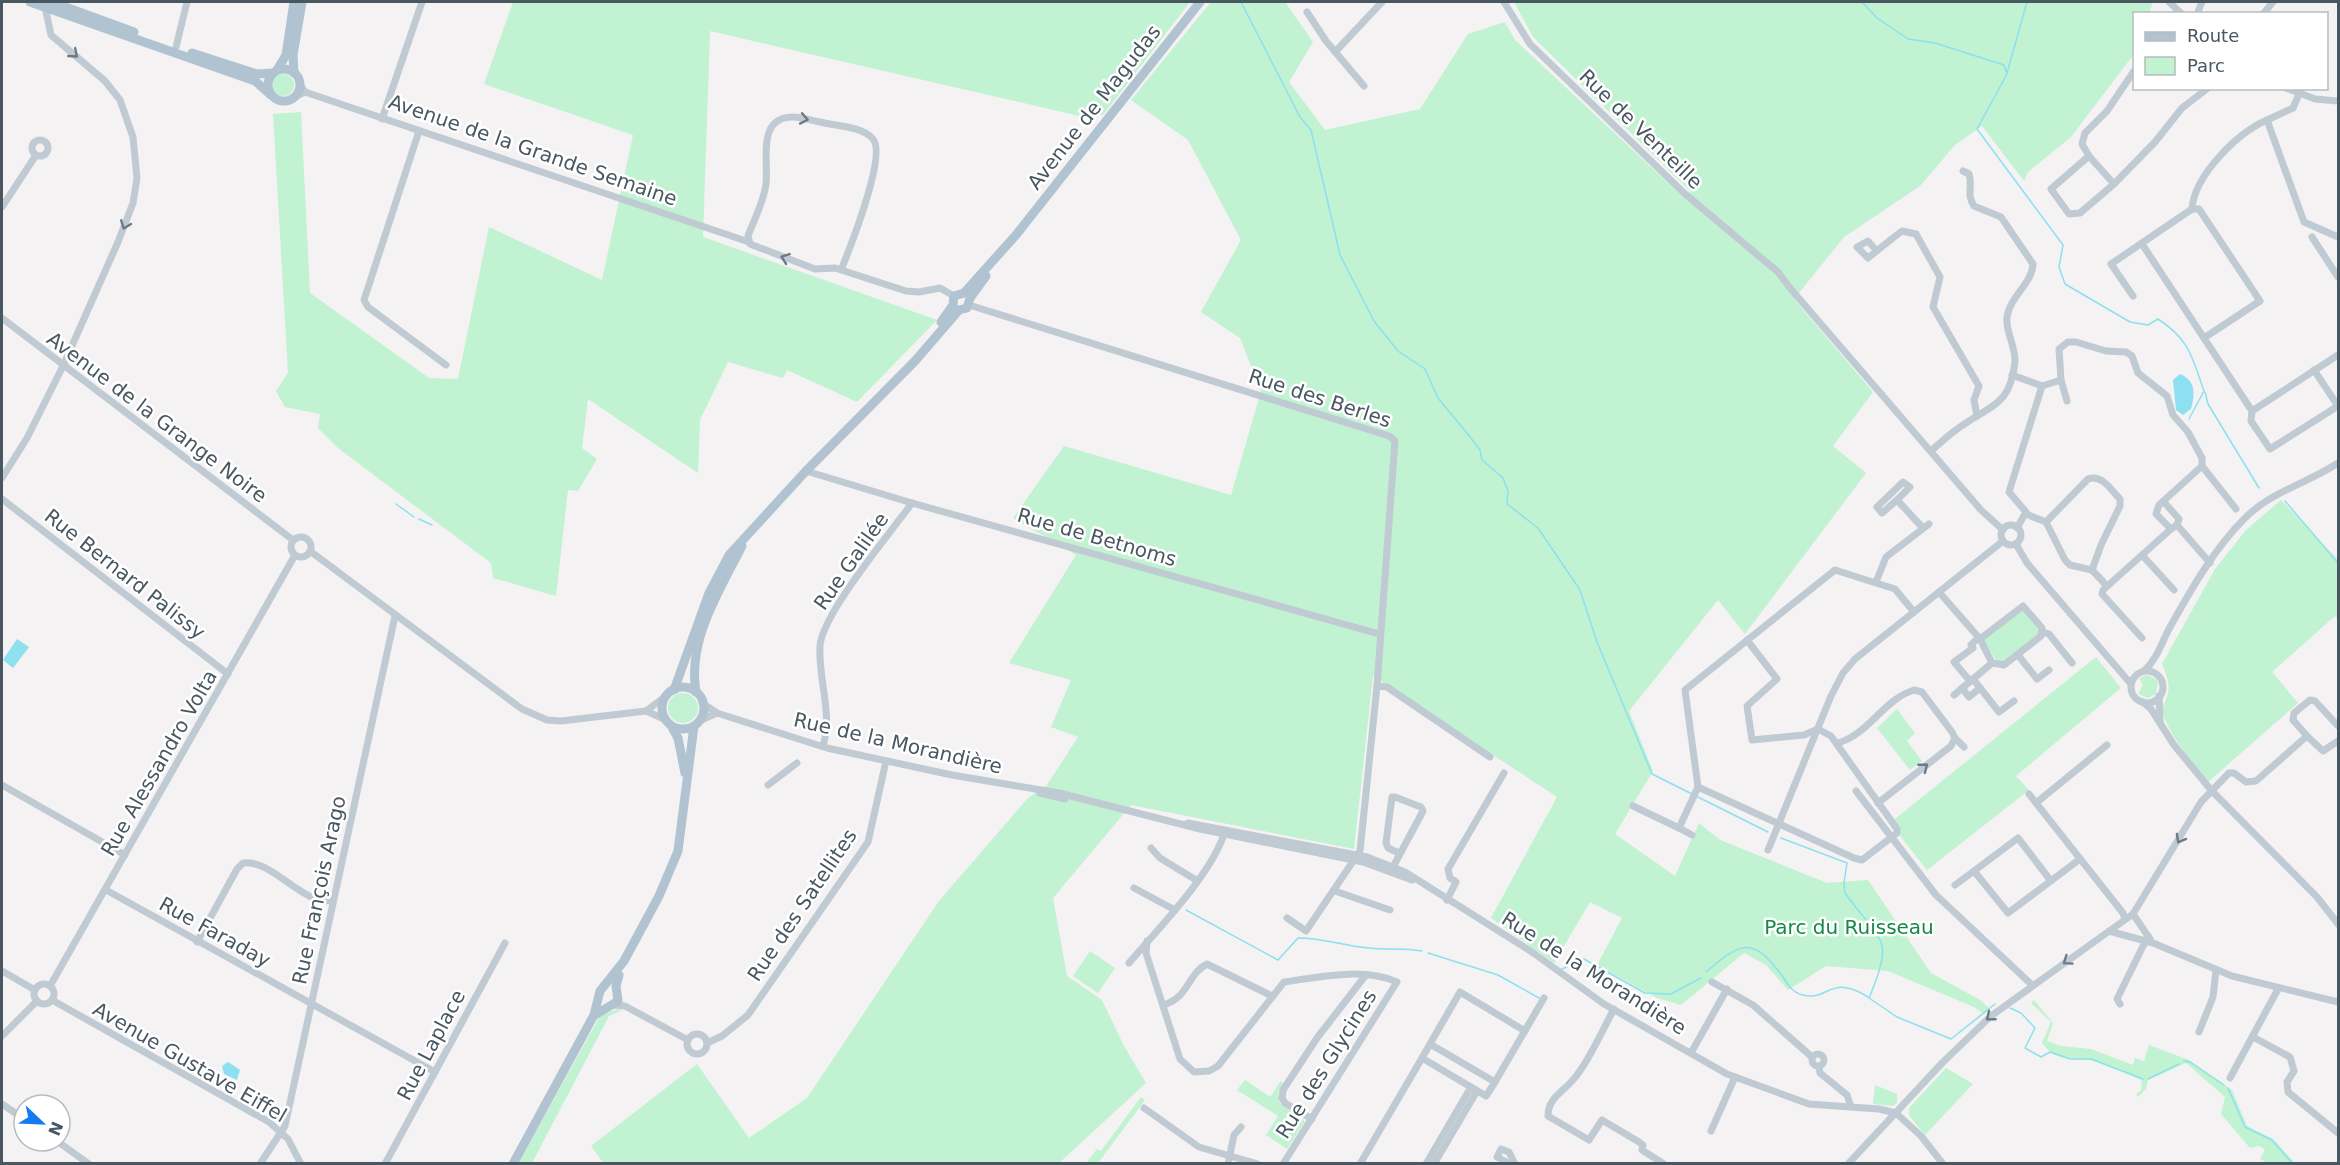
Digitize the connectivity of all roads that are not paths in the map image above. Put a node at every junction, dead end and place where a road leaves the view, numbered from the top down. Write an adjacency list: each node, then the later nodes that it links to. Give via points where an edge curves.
1 (30, 2): 9 (main road)
2 (187, 2): 11 (street)
3 (294, 2): 13 (main road, via 286,55)
4 (302, 2): 15 (main road)
5 (422, 2): 25 (street)
6 (1200, 2): 42 (main road, Avenue de Magudas)
7 (1382, 2): 12 (street)
8 (1504, 2): 56 (street, Rue de Venteille, via 1530,44 1684,193 1770,265 1779,280)
9 (48, 4): 11 (main road); 22 (main road, via 255,81); 48 (street, one-way to 48, via 51,35 118,96 133,137 137,168 135,196 126,224)
10 (1307, 12): 12 (street)
11 (176, 47): 13 (main road, via 257,74)
12 (1335, 52): 17 (street)
13 (275, 71): 15 (main road, via 286,69); 22 (main road, via 268,86)
14 (2133, 72): 29 (street, via 2107,111 2085,133 2082,144)
15 (294, 73): 16 (main road)
16 (299, 82): 20 (street); 23 (main road)
17 (1364, 86)
18 (2205, 90): 31 (street, via 2182,108 2156,142)
19 (2290, 90): 21 (street)
20 (305, 92): 23 (street); 25 (street, Avenue de la Grande Semaine)
21 (2299, 94): 24 (street); 26 (street, via 2293,108)
22 (272, 95): 23 (main road, via 279,100)
23 (292, 98)
24 (2338, 101)
25 (382, 119): 27 (street, Avenue de la Grande Semaine)
26 (2267, 120): 33 (street, via 2238,137 2199,183); 35 (street, via 2304,222)
27 (419, 131): 36 (street, Avenue de la Grande Semaine); 47 (street, via 364,300 368,307)
28 (36, 155): 32 (street)
29 (2089, 156): 31 (street); 31 (street, via 2050,189 2069,214 2080,213)
30 (1963, 171): 50 (street, via 1971,180 1968,194 1974,206 2001,216 2033,264 2032,273 2013,301 2007,318 2015,359)
31 (2114, 184)
32 (2, 207)
33 (2192, 209): 37 (street); 45 (street, via 2199,209 2260,301)
34 (2312, 237): 40 (street)
35 (2338, 237)
36 (749, 242): 39 (street, Avenue de la Grande Semaine, one-way to 36, via 815,269); 39 (street, one-way to 39, via 766,186 769,133 775,123 791,117 859,131 875,141 878,155)
37 (2142, 244): 41 (street, via 2111,264); 45 (street)
38 (1877, 251): 55 (street, via 1902,231 1916,234 1940,277 1933,307 1979,386 1974,400)
39 (841, 270): 43 (street, Avenue de la Grande Semaine, via 906,291 940,288)
40 (2338, 277)
41 (2133, 296)
42 (968, 299): 43 (main road); 43 (main road); 87 (street, Rue des Berles, via 1389,436 1395,441)
43 (956, 304): 59 (main road, via 907,367)
44 (2, 318): 48 (street, Avenue de la Grange Noire)
45 (2204, 338): 54 (street)
46 (2338, 354): 49 (street)
47 (446, 364)
48 (63, 366): 60 (street); 72 (street, Avenue de la Grange Noire)
49 (2314, 370): 54 (street); 54 (street, via 2338,406 2270,449 2251,420)
50 (2012, 375): 52 (street); 55 (street, via 1999,403)
51 (2061, 380): 52 (street); 53 (street); 58 (street, via 2059,349 2068,342 2114,353 2126,352 2132,356 2138,373 2167,396 2173,415 2202,458)
52 (2042, 386): 66 (street, via 2009,492)
53 (2067, 401)
54 (2252, 411)
55 (1977, 416): 56 (street)
56 (1931, 451): 70 (street, Rue de Venteille)
57 (2338, 463): 78 (street, via 2257,507 2237,526)
58 (2202, 466): 63 (street); 65 (street)
59 (806, 471): 64 (street, Rue de Betnoms); 71 (main road)
60 (2, 478)
61 (2, 499): 98 (street, Rue Bernard Palissy)
62 (1897, 500): 62 (street, via 1910,488 1903,482 1876,507 1882,513); 80 (street, via 1926,526 1886,557)
63 (2164, 502): 68 (street, via 2179,519); 68 (street, via 2156,514)
64 (912, 503): 87 (street, Rue de Betnoms); 124 (street, Rue Galilée, via 823,632 820,654 827,714)
65 (2236, 509)
66 (2026, 514): 67 (street); 69 (street)
67 (2046, 522): 79 (street, via 2065,560); 79 (street, via 2088,479 2101,479 2120,499 2120,506)
68 (2174, 527): 77 (street); 78 (street)
69 (2017, 528): 70 (street); 74 (street, via 2021,534)
70 (2003, 530): 73 (street)
71 (746, 537): 105 (main road, via 703,631 696,659); 106 (main road, via 718,574)
72 (293, 540): 75 (street, via 305,537 310,542); 76 (street)
73 (2003, 541): 74 (street); 83 (street)
74 (2016, 544): 95 (street, via 2069,617)
75 (310, 552): 76 (street, via 303,557); 85 (street)
76 (295, 555): 98 (street, Rue Alessandro Volta)
77 (2142, 555): 81 (street); 82 (street)
78 (2210, 563): 91 (street)
79 (2092, 570): 81 (street)
80 (1876, 582): 84 (street, via 1895,589); 90 (street, via 1834,570)
81 (2105, 588): 88 (street, via 2102,594)
82 (2174, 590)
83 (1939, 592): 84 (street); 89 (street)
84 (1914, 612): 118 (street, via 1843,673)
85 (395, 616): 112 (street, via 534,716 561,721); 160 (street, Rue François Arago)
86 (2043, 632): 89 (street, via 2023,606); 92 (street); 94 (street, via 2049,634 2059,655)
87 (1379, 634): 102 (street, Rue des Berles)
88 (2142, 638)
89 (1979, 639): 93 (street); 100 (street, via 1954,662)
90 (1747, 640): 118 (street, via 1776,679 1746,706 1752,740 1804,735); 133 (street, via 1685,690)
91 (2159, 652): 97 (street); 99 (street)
92 (2018, 655): 93 (street, via 2004,665); 96 (street, via 2037,679)
93 (1992, 663): 100 (street)
94 (2072, 663)
95 (2118, 669): 97 (street); 101 (street)
96 (2049, 670)
97 (2141, 673): 99 (street, via 2150,671); 101 (street)
98 (228, 674): 148 (street, Rue Alessandro Volta)
99 (2159, 676): 108 (street, via 2163,686)
100 (1972, 680): 103 (street); 104 (street)
101 (2132, 684): 110 (street, via 2135,697)
102 (1377, 686): 126 (street, via 1387,687); 149 (street, Rue des Berles, via 1363,833)
103 (1962, 688): 104 (street, via 1969,697); 107 (street)
104 (1980, 688): 109 (street, via 1999,712)
105 (696, 692): 106 (main road, via 685,688); 111 (main road)
106 (670, 693): 112 (street); 114 (main road, via 662,708)
107 (1954, 695)
108 (2159, 696): 110 (street, via 2152,702); 116 (street)
109 (2014, 701)
110 (2143, 702): 116 (street)
111 (702, 703): 113 (street, Rue de la Morandière); 115 (main road)
112 (646, 711): 114 (street)
113 (717, 713): 115 (street); 124 (street, Rue de la Morandière)
114 (669, 723): 115 (main road, via 683,729); 130 (main road, via 678,738)
115 (696, 724): 130 (main road)
116 (2162, 726): 134 (street)
117 (2338, 726): 119 (street, via 2316,701 2310,700 2294,713 2293,720)
118 (1818, 729): 122 (street); 140 (street)
119 (2307, 736): 121 (street, via 2323,751); 134 (street, via 2256,782 2246,782 2229,773)
120 (1955, 738): 122 (street, via 1922,692 1914,690 1892,703 1851,739); 125 (street); 137 (street, one-way to 120, via 1951,746)
121 (2338, 741)
122 (1838, 743): 137 (street)
123 (2107, 745): 138 (street)
124 (823, 746): 127 (street, Rue de la Morandière)
125 (1964, 747)
126 (1490, 757)
127 (886, 761): 142 (street, Rue de la Morandière, via 1059,793); 204 (street, Rue des Satellites, via 868,842 748,1015 722,1036)
128 (797, 763): 132 (street)
129 (1504, 773): 161 (street, via 1448,869 1450,878 1456,882)
130 (686, 777): 173 (main road, via 678,851)
131 (2, 785): 148 (street)
132 (768, 785)
133 (1698, 787): 140 (street); 141 (street)
134 (2211, 790): 164 (street, one-way to 164); 167 (street, via 2317,897)
135 (1856, 791): 144 (street)
136 (2029, 794): 138 (street)
137 (1878, 803): 144 (street, via 1897,830)
138 (2036, 803): 150 (street)
139 (1633, 806): 141 (street)
140 (1779, 823): 144 (street, via 1862,860); 146 (street)
141 (1679, 828): 143 (street)
142 (1225, 831): 149 (street, Rue de la Morandière); 153 (street, via 1221,846)
143 (1692, 835)
144 (1891, 837): 179 (street, via 1936,895)
145 (1151, 848): 153 (street)
146 (1767, 850)
147 (1399, 853): 147 (street, via 1386,843 1392,797 1423,811); 151 (street)
148 (125, 855): 158 (street, Rue Alessandro Volta)
149 (1356, 858): 151 (street, Rue de la Morandière); 154 (street, Rue de la Morandière); 159 (street)
150 (2080, 859): 155 (street); 166 (street)
151 (1393, 867): 154 (street, Rue de la Morandière)
152 (1974, 871): 155 (street, via 2008,913); 155 (street, via 2018,838); 156 (street)
153 (1196, 880): 162 (street)
154 (1417, 881): 161 (street, Rue de la Morandière)
155 (2050, 881)
156 (1955, 885)
157 (1134, 888): 162 (street)
158 (106, 890): 171 (street, Rue Faraday); 180 (street, Rue Alessandro Volta)
159 (1335, 891): 163 (street); 165 (street, via 1306,932)
160 (333, 900): 171 (street, via 317,899 255,865 243,863); 192 (street, Rue François Arago)
161 (1447, 900): 197 (street, Rue de la Morandière)
162 (1175, 910): 170 (street)
163 (1390, 910)
164 (2133, 914): 166 (street); 169 (street)
165 (1287, 918)
166 (2125, 919): 168 (street)
167 (2338, 924)
168 (2109, 931): 169 (street); 179 (street, one-way to 179)
169 (2149, 940): 175 (street); 193 (street, via 2117,999)
170 (1147, 941): 174 (street); 194 (street, via 1146,953)
171 (197, 942): 192 (street, Rue Faraday)
172 (505, 943): 208 (street, Rue Laplace)
173 (624, 961): 181 (main road); 185 (main road, via 617,979)
174 (1129, 963)
175 (2216, 970): 183 (street); 200 (street, via 2213,997)
176 (2, 971): 184 (street)
177 (1365, 976): 186 (street, via 1344,974 1284,982); 216 (street, via 1317,1038 1284,1090 1285,1103); 216 (street, Rue des Glycines, via 1397,982)
178 (1712, 982): 182 (street)
179 (2032, 985): 215 (street, one-way to 215, via 1974,1031)
180 (50, 986): 184 (street, via 42,984); 189 (street)
181 (605, 988): 185 (main road); 188 (main road)
182 (1727, 988): 206 (street); 213 (street, via 1753,1005 1812,1057 1822,1056 1820,1073 1847,1095)
183 (2278, 989): 191 (street); 202 (street)
184 (35, 990): 190 (street)
185 (618, 993): 195 (main road); 196 (street)
186 (1272, 996): 194 (street, via 1207,964 1180,997); 194 (street, via 1218,1066 1203,1073 1189,1069 1180,1059)
187 (1544, 998): 199 (street)
188 (599, 999): 195 (main road); 198 (main road)
189 (52, 1000): 190 (street, via 43,1004); 219 (street, Avenue Gustave Eiffel, via 269,1122)
190 (37, 1001): 201 (street)
191 (2338, 1002)
192 (311, 1004): 208 (street, Rue Faraday); 219 (street, Rue François Arago)
193 (2120, 1004)
194 (1163, 1005)
195 (610, 1006): 196 (street); 198 (main road)
196 (625, 1006): 203 (street)
197 (1614, 1009): 206 (street, Rue de la Morandière); 235 (street, via 1573,1080 1557,1094 1548,1116 1588,1140 1602,1120 1639,1142 1642,1150)
198 (594, 1016): 227 (main road)
199 (1525, 1031): 205 (street, via 1460,992); 211 (street)
200 (2199, 1032)
201 (2, 1036)
202 (2253, 1037): 210 (street); 220 (street, via 2290,1058 2294,1071 2288,1092)
203 (688, 1040): 204 (street, via 698,1035); 204 (street, via 688,1048 695,1054 704,1052)
204 (707, 1042)
205 (1430, 1044): 207 (street); 211 (street)
206 (1691, 1053): 209 (street, Rue de la Morandière)
207 (1422, 1058): 212 (street); 230 (street)
208 (435, 1072): 226 (street, Rue Laplace)
209 (1735, 1077): 213 (street, Rue de la Morandière, via 1809,1104); 218 (street)
210 (2230, 1077)
211 (1495, 1082): 212 (street, via 1486,1096)
212 (1474, 1089): 231 (street); 232 (street)
213 (1851, 1107): 215 (street, Rue de la Morandière)
214 (1144, 1108): 222 (street, via 1199,1147)
215 (1896, 1113): 236 (street); 237 (street)
216 (1312, 1119): 229 (street, Rue des Glycines)
217 (1241, 1127): 222 (street, via 1234,1135)
218 (1711, 1131)
219 (282, 1133): 224 (street, Rue François Arago); 225 (street, Avenue Gustave Eiffel)
220 (2338, 1133)
221 (72, 1152): 223 (street)
222 (1228, 1160): 228 (street)
223 (88, 1164)
224 (260, 1164)
225 (301, 1164)
226 (385, 1164)
227 (513, 1164)
228 (1258, 1164)
229 (1283, 1164)
230 (1360, 1164)
231 (1426, 1164)
232 (1434, 1164)
233 (1510, 1164): 234 (street, via 1498,1159 1502,1149 1509,1152)
234 (1515, 1164)
235 (1664, 1164)
236 (1848, 1164)
237 (1943, 1164)

